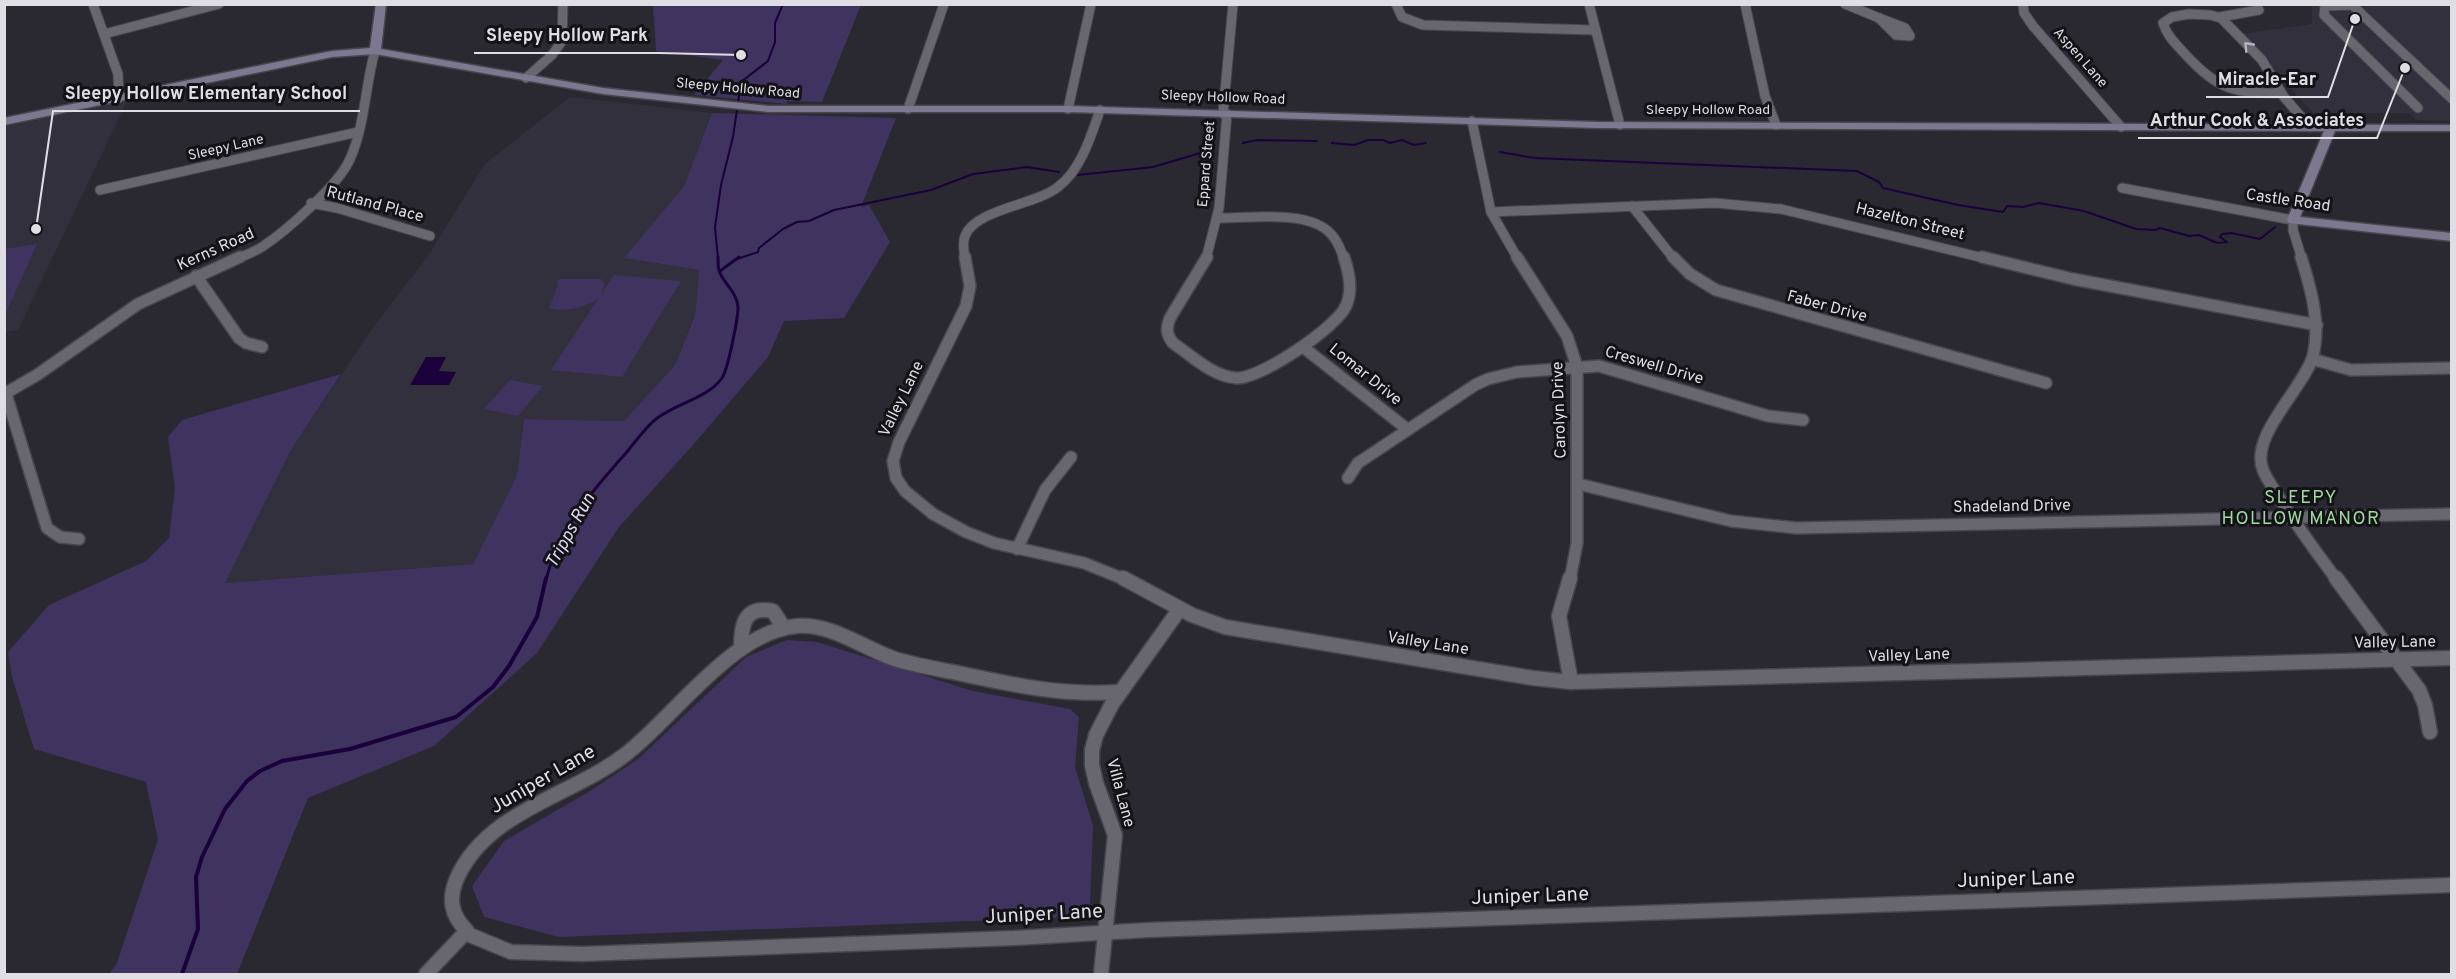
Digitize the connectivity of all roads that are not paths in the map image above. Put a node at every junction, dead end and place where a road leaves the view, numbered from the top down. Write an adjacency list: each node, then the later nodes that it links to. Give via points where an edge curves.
1 (93, 4): 17 (street)
2 (219, 4): 17 (street)
3 (381, 4): 18 (main road, Kerns Road)
4 (563, 4): 19 (street, via 562,41)
5 (944, 4): 25 (street)
6 (1091, 4): 24 (street)
7 (1233, 4): 27 (street, Eppard Street)
8 (1396, 4): 16 (street, via 1401,17 1423,25)
9 (1589, 4): 16 (street)
10 (1745, 4): 31 (street, via 1763,87)
11 (1845, 4): 15 (street)
12 (2022, 5): 32 (street, Aspen Lane, via 2033,26)
13 (2259, 10): 14 (street)
14 (2220, 17): 20 (street, one-way to 14, via 2259,58); 20 (street, via 2180,15 2163,23 2214,83 2242,93)
15 (1879, 18)
16 (1594, 30): 30 (street)
17 (104, 34): 21 (street, via 118,74)
18 (375, 51): 19 (main road, Sleepy Hollow Road); 21 (main road, Sleepy Hollow Road, via 306,58); 37 (street, Kerns Road)
19 (526, 78): 25 (main road, Sleepy Hollow Road, via 761,109)
20 (2281, 93): 34 (street)
21 (119, 98): 29 (main road, Sleepy Hollow Road)
22 (2451, 99): 23 (street, via 2352,5 2325,6 2324,15)
23 (2418, 108)
24 (1068, 109): 25 (main road, Sleepy Hollow Road); 26 (main road, Sleepy Hollow Road)
25 (908, 110)
26 (1100, 110): 27 (main road, Sleepy Hollow Road); 65 (street, Valley Lane, via 1074,168 1058,189 984,219 965,234 963,245 970,286 966,306 895,454 893,465 899,483 918,504 974,535)
27 (1225, 114): 28 (main road, Sleepy Hollow Road); 44 (street, Eppard Street)
28 (1472, 121): 30 (main road, Sleepy Hollow Road); 43 (street, Carolyn Drive)
29 (4, 122)
30 (1620, 125): 31 (main road, Sleepy Hollow Road)
31 (1776, 125): 32 (main road, Sleepy Hollow Road)
32 (2121, 127): 33 (main road, Sleepy Hollow Road)
33 (2289, 127): 34 (main road, Sleepy Hollow Road); 38 (main road, via 2310,133)
34 (2310, 127): 35 (main road, Sleepy Hollow Road)
35 (2331, 127): 36 (main road, Sleepy Hollow Road); 38 (main road)
36 (2451, 128)
37 (358, 132): 40 (street, Sleepy Lane); 41 (street, Kerns Road, via 348,164)
38 (2323, 144): 45 (main road)
39 (2122, 188): 45 (street, Castle Road)
40 (100, 190)
41 (311, 203): 46 (street, Rutland Place); 48 (street, Kerns Road, via 272,241)
42 (1632, 206): 43 (street, Hazelton Street); 49 (street, Hazelton Street, via 1715,203 1781,209 2084,281); 55 (street, Faber Drive, via 1681,267 1716,290)
43 (1491, 212): 53 (street, Carolyn Drive, via 1501,235 1567,336)
44 (1218, 218): 51 (street, Eppard Street, via 1311,222 1325,227 1334,236 1350,272 1350,296 1331,328); 51 (street, Eppard Street, via 1200,273 1168,322 1168,337 1220,374 1235,379 1253,375)
45 (2293, 220): 47 (main road, Castle Road); 49 (street)
46 (430, 236)
47 (2451, 237)
48 (196, 276): 50 (street, via 239,338); 56 (street, Kerns Road, via 138,304)
49 (2317, 325): 52 (street)
50 (262, 347)
51 (1303, 347): 58 (street, Lomar Drive)
52 (2312, 358): 54 (street, via 2351,370); 63 (street, via 2261,451 2266,479)
53 (1577, 367): 57 (street, Creswell Drive, via 1611,368 1768,416); 58 (street, Creswell Drive, via 1517,372 1488,379); 61 (street, Carolyn Drive)
54 (2451, 368)
55 (2046, 383)
56 (5, 394): 64 (street, via 47,528 60,537)
57 (1803, 420)
58 (1407, 429): 60 (street, Creswell Drive, via 1358,463)
59 (1071, 457): 65 (street, via 1045,490)
60 (1348, 478)
61 (1578, 484): 63 (street, Shadeland Drive, via 1731,521 1796,528); 71 (street, Carolyn Drive, via 1574,565 1559,616)
62 (2451, 514): 63 (street, Shadeland Drive)
63 (2290, 516): 69 (street)
64 (79, 539)
65 (1017, 549): 66 (street, Valley Lane, via 1095,567)
66 (1179, 610): 71 (street, Valley Lane, via 1225,627); 72 (street, Villa Lane)
67 (784, 628): 68 (street, Juniper Lane); 68 (street, via 773,611 753,612 741,626); 72 (street, Juniper Lane, via 815,629 898,660 1010,685 1071,694)
68 (741, 650): 75 (street, Juniper Lane, via 628,753 510,820 478,849 452,891 453,914)
69 (2397, 658): 70 (street, Valley Lane); 71 (street, Valley Lane); 73 (street, via 2419,690)
70 (2451, 658)
71 (1571, 682)
72 (1118, 692): 76 (street, Villa Lane, via 1098,734 1092,764 1114,835)
73 (2430, 732)
74 (2451, 885): 76 (street, Juniper Lane)
75 (465, 933): 76 (street, Juniper Lane, via 512,951 582,954); 77 (street)
76 (1106, 933): 78 (street, Villa Lane)
77 (426, 975)
78 (1101, 975)

